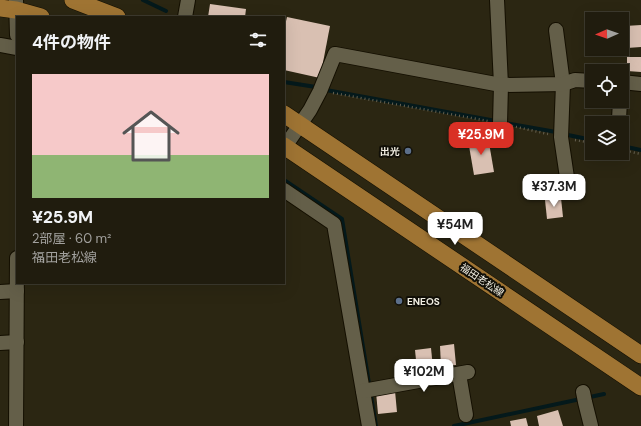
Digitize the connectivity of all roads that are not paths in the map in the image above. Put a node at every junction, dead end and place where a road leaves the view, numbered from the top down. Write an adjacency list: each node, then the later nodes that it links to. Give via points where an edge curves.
1 (76, 0): 6 (main road)
2 (188, 0): 7 (street)
3 (497, 0): 16 (street)
4 (11, 6): 5 (main road); 8 (street)
5 (38, 16)
6 (114, 16)
7 (185, 16)
8 (16, 30)
9 (556, 30): 14 (street)
10 (0, 45): 11 (street)
11 (16, 48)
12 (585, 81): 14 (street, via 575,80)
13 (629, 83): 15 (street)
14 (563, 84): 16 (street); 23 (street, via 561,137)
15 (641, 84)
16 (501, 85): 18 (street); 19 (street, via 335,54 320,91)
17 (285, 115): 19 (main road)
18 (500, 123)
19 (300, 124): 20 (street); 29 (main road)
20 (285, 146)
21 (285, 148): 30 (main road, 福田老松線)
22 (285, 191): 31 (street, via 334,224)
23 (569, 191)
24 (17, 284): 25 (street)
25 (17, 291): 26 (street); 27 (street)
26 (0, 292)
27 (17, 342): 28 (street); 34 (street)
28 (0, 343)
29 (641, 355)
30 (641, 387)
31 (368, 390): 33 (street, via 463,373); 35 (street)
32 (584, 396): 36 (street)
33 (466, 415)
34 (16, 426)
35 (369, 426)
36 (591, 426)

